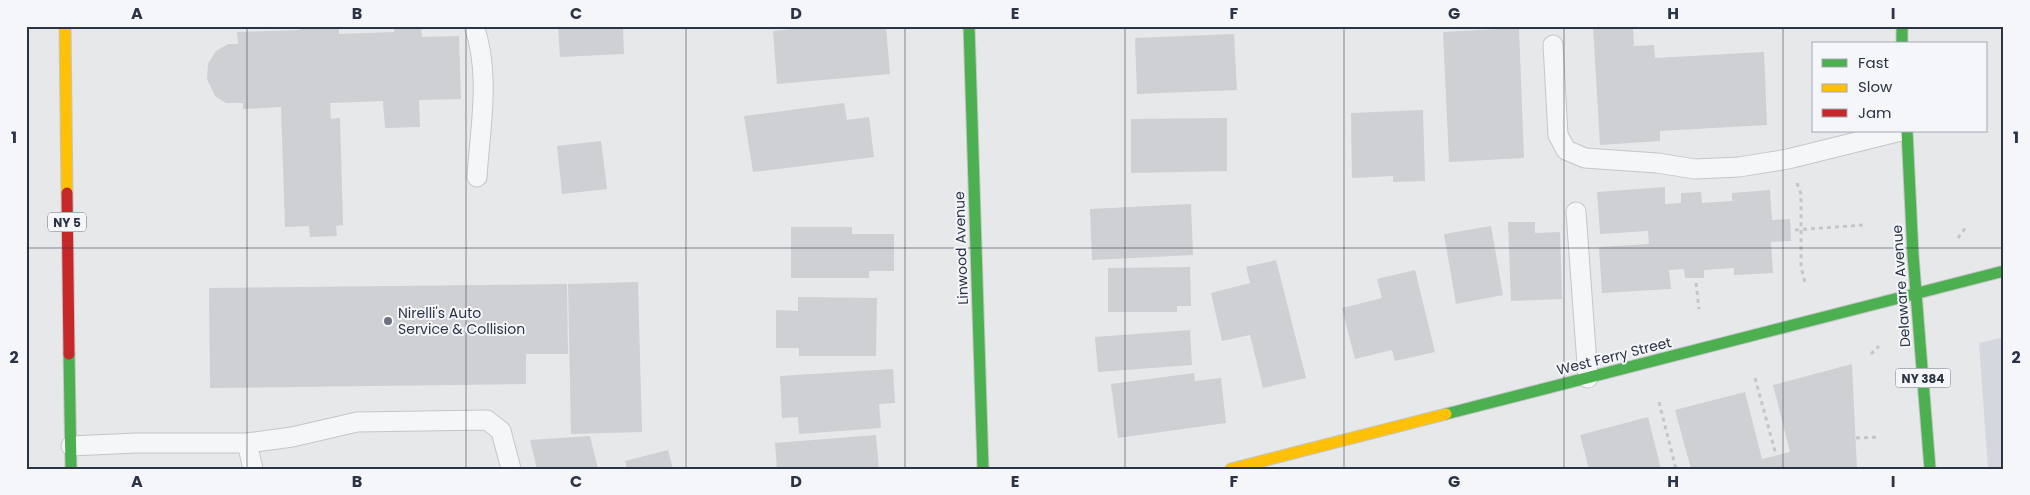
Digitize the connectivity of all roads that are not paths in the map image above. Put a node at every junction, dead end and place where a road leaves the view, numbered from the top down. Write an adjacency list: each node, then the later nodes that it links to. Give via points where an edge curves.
1 (65, 26): 15 (street, NY 5)
2 (474, 26): 9 (lane, via 484,76)
3 (969, 26): 19 (street, Linwood Avenue)
4 (1902, 26): 5 (street)
5 (1902, 42)
6 (1553, 45): 7 (lane, via 1558,135 1566,150 1585,158 1657,162 1695,169 1739,167 1788,159)
7 (1897, 132)
8 (1907, 132): 12 (street, Delaware Avenue / NY 384)
9 (477, 177)
10 (1576, 212): 13 (lane)
11 (2004, 271): 12 (street, West Ferry Street)
12 (1916, 294): 13 (street, West Ferry Street); 21 (street, Delaware Avenue / NY 384)
13 (1588, 378): 20 (street, West Ferry Street)
14 (247, 443): 15 (lane); 17 (lane); 18 (lane, via 292,437 357,422 487,420 501,431)
15 (71, 446): 16 (street, NY 5)
16 (71, 469)
17 (253, 469)
18 (511, 469)
19 (982, 469)
20 (1231, 469)
21 (1930, 469)

